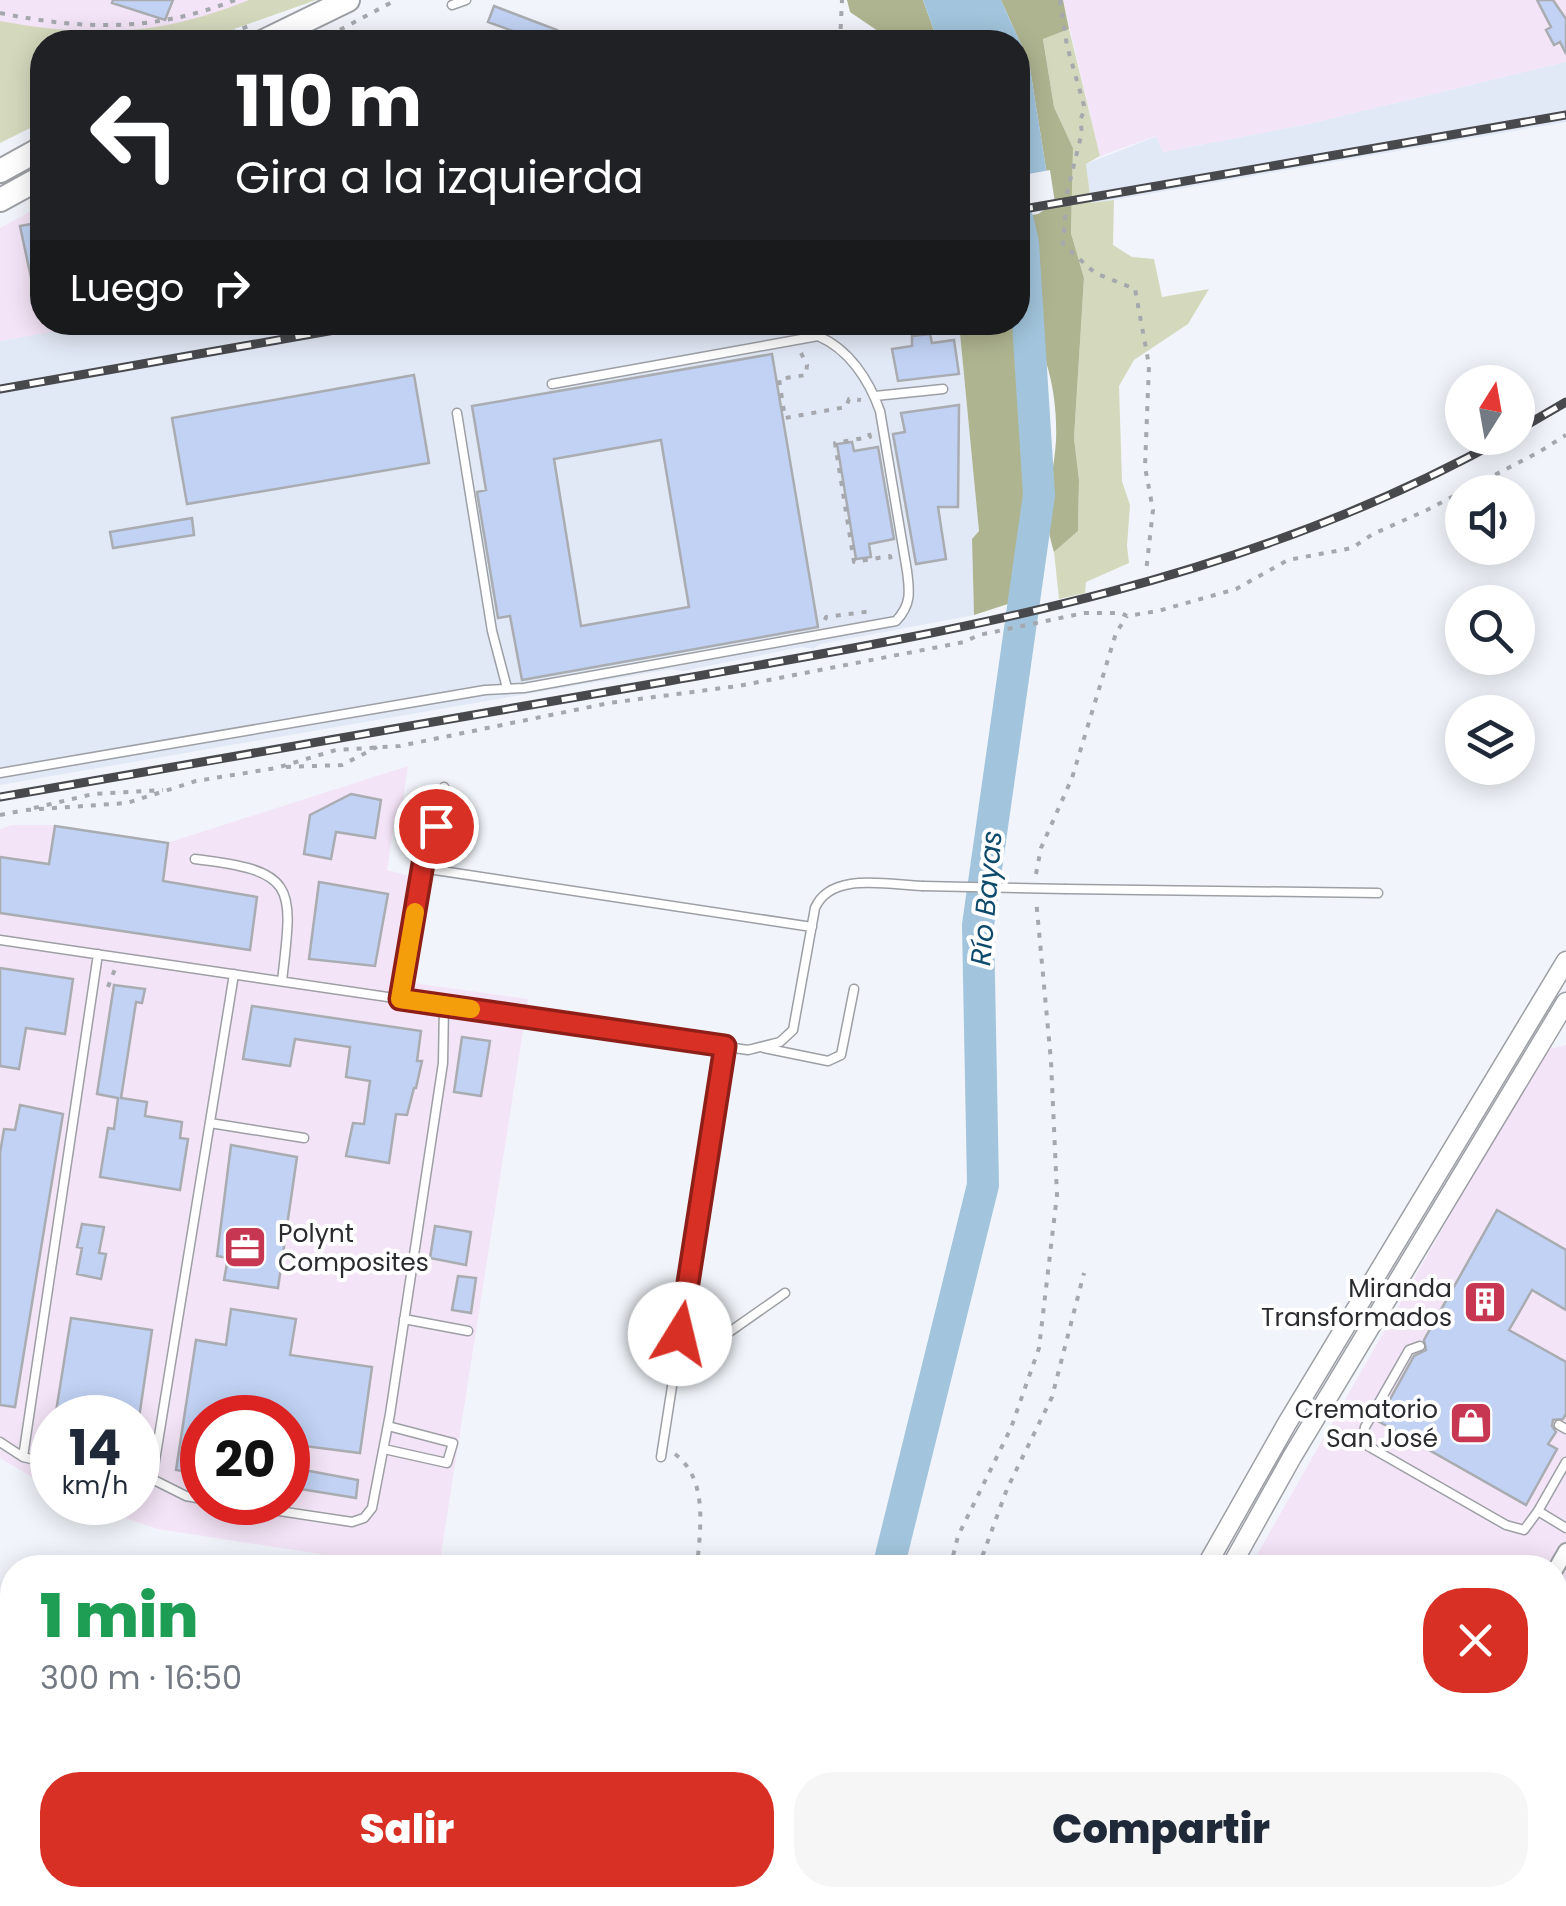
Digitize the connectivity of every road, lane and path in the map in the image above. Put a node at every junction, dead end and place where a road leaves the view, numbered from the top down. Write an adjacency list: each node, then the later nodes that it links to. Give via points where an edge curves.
1 (235, 0): 9 (path, via 196,16 144,25 45,22)
2 (348, 0): 10 (highway)
3 (371, 0): 11 (highway)
4 (396, 0): 12 (path)
5 (466, 0): 8 (lane)
6 (842, 0): 13 (path)
7 (1060, 0): 30 (path, via 1085,108 1063,244 1096,273 1135,289 1149,365 1145,467 1153,510)
8 (452, 5)
9 (0, 13)
10 (287, 30)
11 (315, 30)
12 (340, 30)
13 (841, 30)
14 (30, 144): 16 (street)
15 (30, 155): 17 (highway)
16 (0, 160)
17 (0, 171)
18 (30, 172): 20 (street)
19 (30, 184): 21 (highway)
20 (0, 188)
21 (0, 200)
22 (798, 350): 26 (path, via 808,372 779,379 785,418 846,407 849,398)
23 (552, 384): 25 (lane, via 818,336 848,355)
24 (943, 389): 25 (lane)
25 (874, 396): 35 (lane, via 910,592 896,621)
26 (865, 405)
27 (457, 413): 35 (lane)
28 (867, 421): 31 (path, via 870,437 835,443 854,562 890,556)
29 (1566, 435): 33 (path, via 1352,548 1288,560 1236,589)
30 (1146, 572)
31 (893, 575)
32 (879, 616): 34 (path, via 870,609 826,617)
33 (1128, 616): 36 (path, via 1084,613 738,686); 79 (path, via 1116,633 1036,874 1057,1195 1039,1348 1012,1428)
34 (822, 627)
35 (507, 688): 38 (lane)
36 (378, 746): 37 (path); 37 (path, via 342,764)
37 (276, 768): 40 (path)
38 (0, 774)
39 (444, 787): 44 (lane)
40 (167, 790): 41 (path, via 93,794); 41 (path, via 102,806)
41 (26, 810): 42 (path)
42 (0, 815)
43 (196, 859): 51 (lane, via 260,870 285,890)
44 (422, 868): 46 (lane); 53 (lane)
45 (1378, 892): 46 (lane, bridge, via 848,884 820,896)
46 (812, 927): 57 (lane, via 793,1030)
47 (0, 940): 48 (lane)
48 (98, 954): 50 (lane); 71 (lane)
49 (1566, 961): 81 (street)
50 (234, 974): 51 (lane); 58 (lane)
51 (282, 982): 53 (lane)
52 (854, 989): 57 (lane, via 841,1055 828,1061)
53 (400, 999): 55 (lane)
54 (1566, 1002): 82 (street)
55 (444, 1005): 56 (lane); 62 (lane, via 442,1063)
56 (725, 1046): 57 (lane); 65 (lane)
57 (764, 1048)
58 (210, 1123): 59 (lane); 67 (lane)
59 (304, 1138)
60 (1084, 1273): 80 (path, via 1052,1397)
61 (786, 1293): 65 (lane)
62 (404, 1320): 63 (lane); 66 (lane)
63 (468, 1332)
64 (1420, 1346): 75 (lane, via 1409,1350 1365,1427 1368,1446 1506,1526 1524,1530)
65 (675, 1370): 69 (lane)
66 (388, 1426): 70 (lane); 70 (lane, via 454,1443 447,1462)
67 (160, 1430)
68 (0, 1442): 71 (lane)
69 (663, 1445): 72 (lane); 78 (path, via 687,1463 698,1489)
70 (384, 1450): 76 (lane, via 376,1496 364,1518)
71 (23, 1457): 73 (lane)
72 (661, 1457)
73 (30, 1459)
74 (1566, 1462): 75 (lane)
75 (1538, 1511): 77 (lane)
76 (310, 1516)
77 (1566, 1528)
78 (697, 1555)
79 (953, 1555)
80 (983, 1555)
81 (1212, 1555)
82 (1237, 1555)

